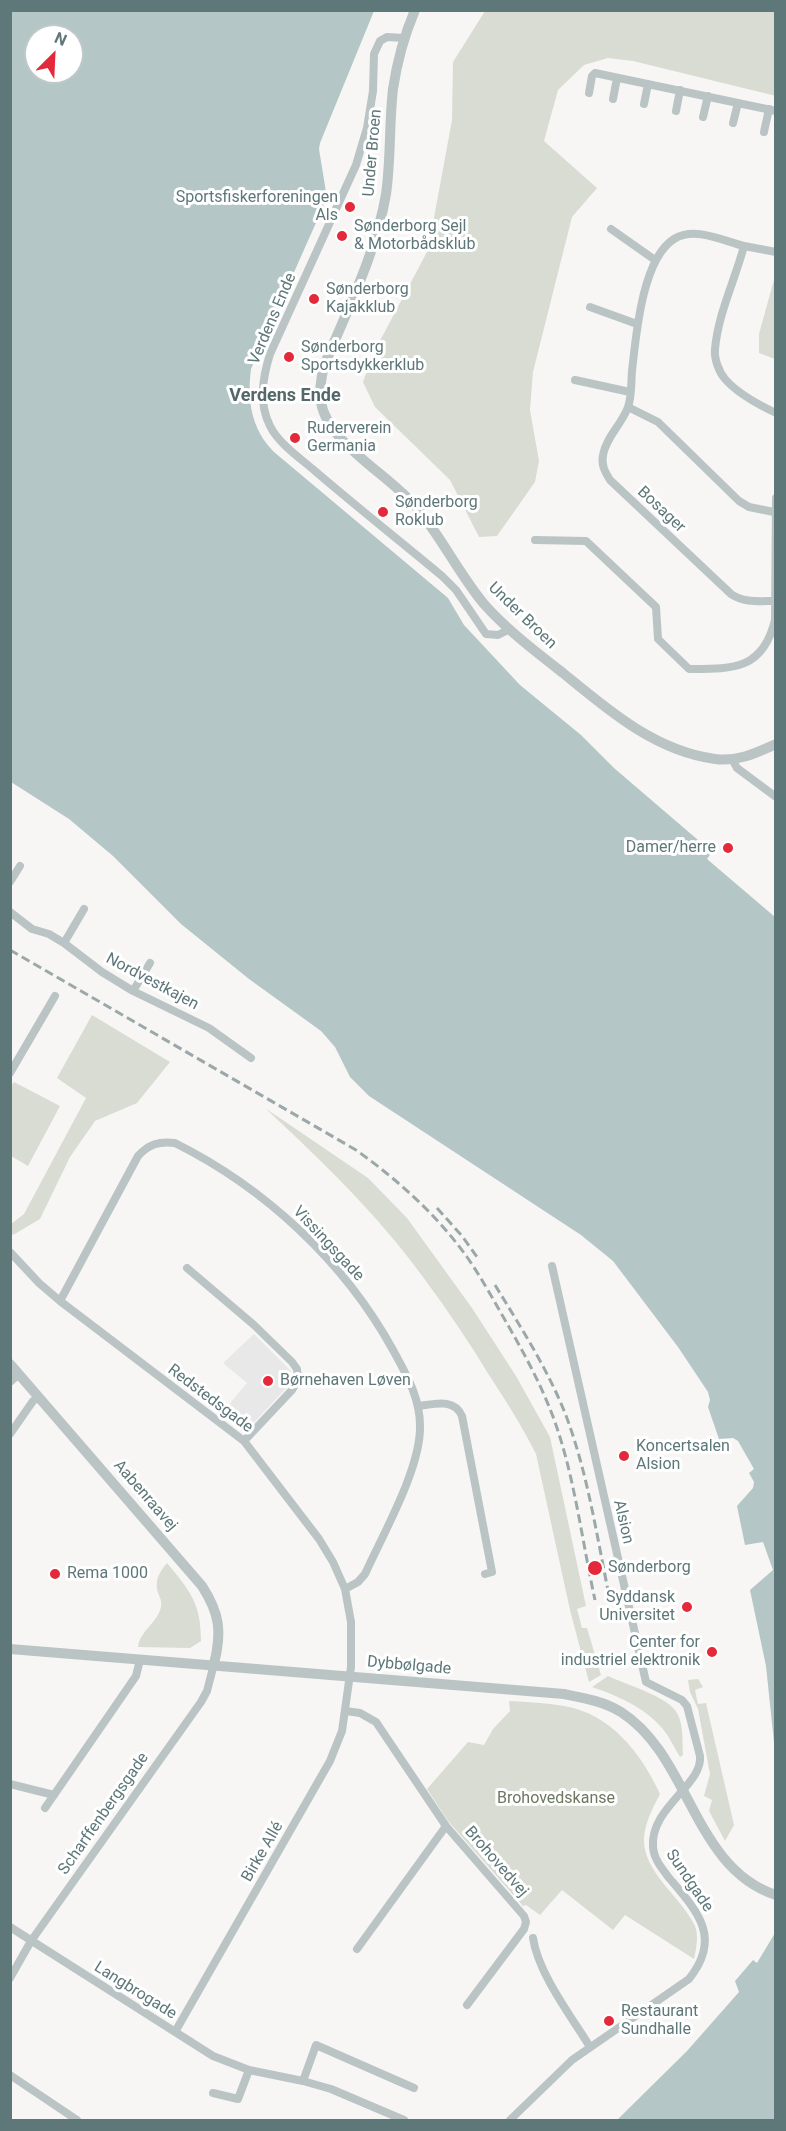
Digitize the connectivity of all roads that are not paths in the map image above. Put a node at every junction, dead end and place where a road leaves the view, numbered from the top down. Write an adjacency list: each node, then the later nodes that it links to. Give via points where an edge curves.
1 (416, 10): 2 (street, Under Broen)
2 (404, 38): 31 (street, Under Broen, via 393,92 386,194 380,223 324,366 321,402 336,435 408,498 432,526 485,605); 31 (street, Verdens Ende, via 387,37 376,47 373,91 356,165 270,354 264,376 266,415 271,427 293,452 442,576 486,634 498,635)
3 (617, 78): 4 (street); 6 (street, via 595,73); 8 (street)
4 (648, 84): 5 (street); 10 (street)
5 (680, 90): 7 (street); 12 (street)
6 (589, 93)
7 (708, 96): 9 (street); 13 (street)
8 (613, 99)
9 (738, 103): 11 (street); 14 (street)
10 (644, 104)
11 (772, 110): 15 (street)
12 (676, 111)
13 (703, 117)
14 (733, 123)
15 (764, 132)
16 (611, 229): 19 (street)
17 (744, 246): 18 (street, Bosager); 19 (street, Bosager, via 687,234 663,247); 25 (street, via 723,315 716,361 726,380)
18 (776, 252)
19 (655, 260): 21 (street, Bosager)
20 (590, 307): 21 (street)
21 (637, 324): 23 (street, Bosager)
22 (574, 380): 23 (street)
23 (630, 392): 24 (street, Bosager)
24 (628, 407): 27 (street, via 658,422 739,501); 30 (street, Bosager, via 602,457 603,470 610,480 731,594 746,601)
25 (776, 413)
26 (776, 498): 27 (street)
27 (775, 516): 29 (street)
28 (535, 540): 30 (street, via 586,541 656,607 658,639 689,669 718,669 746,663 763,648 771,633)
29 (775, 571): 30 (street)
30 (775, 601)
31 (510, 629): 33 (street, Under Broen, via 639,732 685,752)
32 (776, 744): 33 (street, Under Broen)
33 (732, 759): 34 (street, via 737,768)
34 (776, 796)
35 (20, 866): 36 (street)
36 (10, 882)
37 (84, 909): 39 (street)
38 (10, 912): 39 (street, Nordvestkajen, via 32,929)
39 (64, 943): 41 (street, Nordvestkajen)
40 (150, 963): 41 (street)
41 (133, 991): 43 (street, Nordvestkajen, via 209,1028)
42 (55, 996): 44 (street)
43 (251, 1058)
44 (10, 1073)
45 (10, 1252): 48 (street, Redstedsgade)
46 (552, 1266): 64 (street, Alsion, via 646,1682 682,1700 689,1710 701,1763)
47 (187, 1268): 55 (street, via 254,1325 297,1369 298,1380 292,1390)
48 (60, 1301): 53 (street, Vissingsgade, via 138,1156 154,1143 175,1143 234,1177 311,1241 351,1287 384,1334 410,1380); 55 (street, Redstedsgade)
49 (10, 1364): 50 (street, Aabenraavej)
50 (19, 1374): 51 (street); 52 (street, Aabenraavej)
51 (10, 1382)
52 (39, 1397): 54 (street); 60 (street, Aabenraavej, via 210,1599 219,1634)
53 (419, 1406): 56 (street, via 453,1404 459,1408 492,1572); 57 (street, Vissingsgade, via 421,1427 412,1470 365,1574)
54 (10, 1434)
55 (244, 1441): 57 (street, Redstedsgade, via 319,1539)
56 (485, 1574)
57 (345, 1589): 61 (street, Redstedsgade, via 351,1622)
58 (10, 1648): 59 (street, Dybbølgade)
59 (140, 1660): 60 (street, Dybbølgade); 65 (street, via 136,1676)
60 (214, 1664): 61 (street, Dybbølgade); 71 (street, Scharffenbergsgade, via 201,1702)
61 (350, 1676): 62 (street, Birke Allé); 64 (street, Dybbølgade, via 589,1698 635,1723 659,1751)
62 (346, 1711): 67 (street, Brohovedvej, via 376,1722); 75 (street, Birke Allé, via 330,1761)
63 (10, 1784): 65 (street)
64 (682, 1790): 68 (street, Dybbølgade, via 725,1860 743,1878); 76 (street, Sundgade, via 658,1822 652,1846 661,1867 703,1926 705,1939 699,1967 689,1979)
65 (54, 1795): 66 (street)
66 (45, 1808)
67 (446, 1826): 72 (street, Brohovedvej); 74 (street, Brohovedvej, via 521,1911 526,1922)
68 (776, 1895)
69 (10, 1927): 71 (street, Langbrogade)
70 (532, 1938): 76 (street, via 544,1971)
71 (31, 1941): 73 (street, Scharffenbergsgade); 75 (street, Langbrogade)
72 (357, 1949)
73 (10, 1978)
74 (467, 2005)
75 (175, 2032): 77 (street, Langbrogade, via 213,2056)
76 (590, 2048): 84 (street, Sundgade, via 572,2060)
77 (249, 2070): 79 (street, Langbrogade); 81 (street, via 238,2099)
78 (10, 2075): 82 (street)
79 (303, 2081): 80 (street, via 316,2045); 83 (street, Langbrogade)
80 (414, 2088)
81 (213, 2092)
82 (78, 2121)
83 (404, 2121)
84 (510, 2121)

